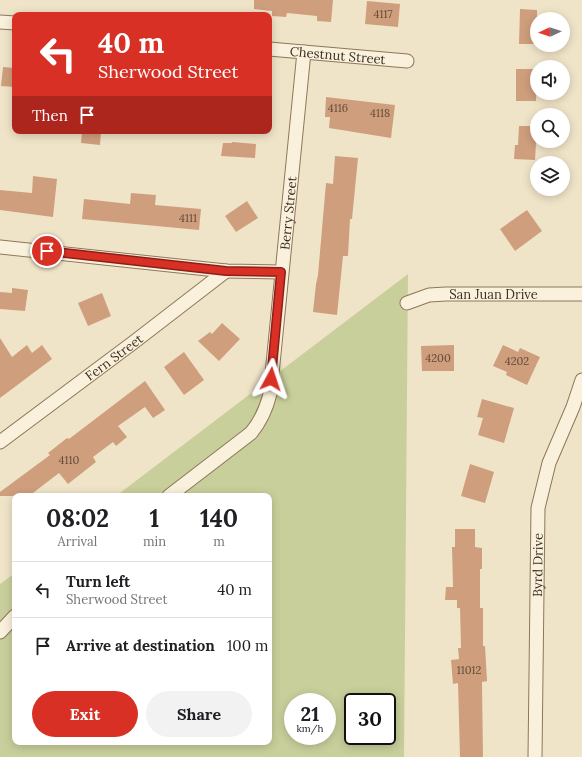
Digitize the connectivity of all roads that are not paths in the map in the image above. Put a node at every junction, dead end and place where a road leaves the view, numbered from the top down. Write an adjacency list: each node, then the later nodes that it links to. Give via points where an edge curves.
1 (0, 22): 2 (street)
2 (12, 23)
3 (272, 49): 4 (street, Chestnut Street)
4 (304, 52): 5 (street, Chestnut Street); 8 (street, Berry Street)
5 (407, 61)
6 (0, 247): 7 (street)
7 (226, 271): 8 (street); 12 (street, Fern Street)
8 (281, 272): 13 (street, Berry Street, via 270,394 262,418 251,433)
9 (582, 294): 10 (street, San Juan Drive, via 446,294 429,295)
10 (407, 303)
11 (582, 380): 16 (street, Byrd Drive, via 548,463 538,508)
12 (0, 442)
13 (173, 493)
14 (12, 619): 15 (street)
15 (0, 632)
16 (535, 757)

